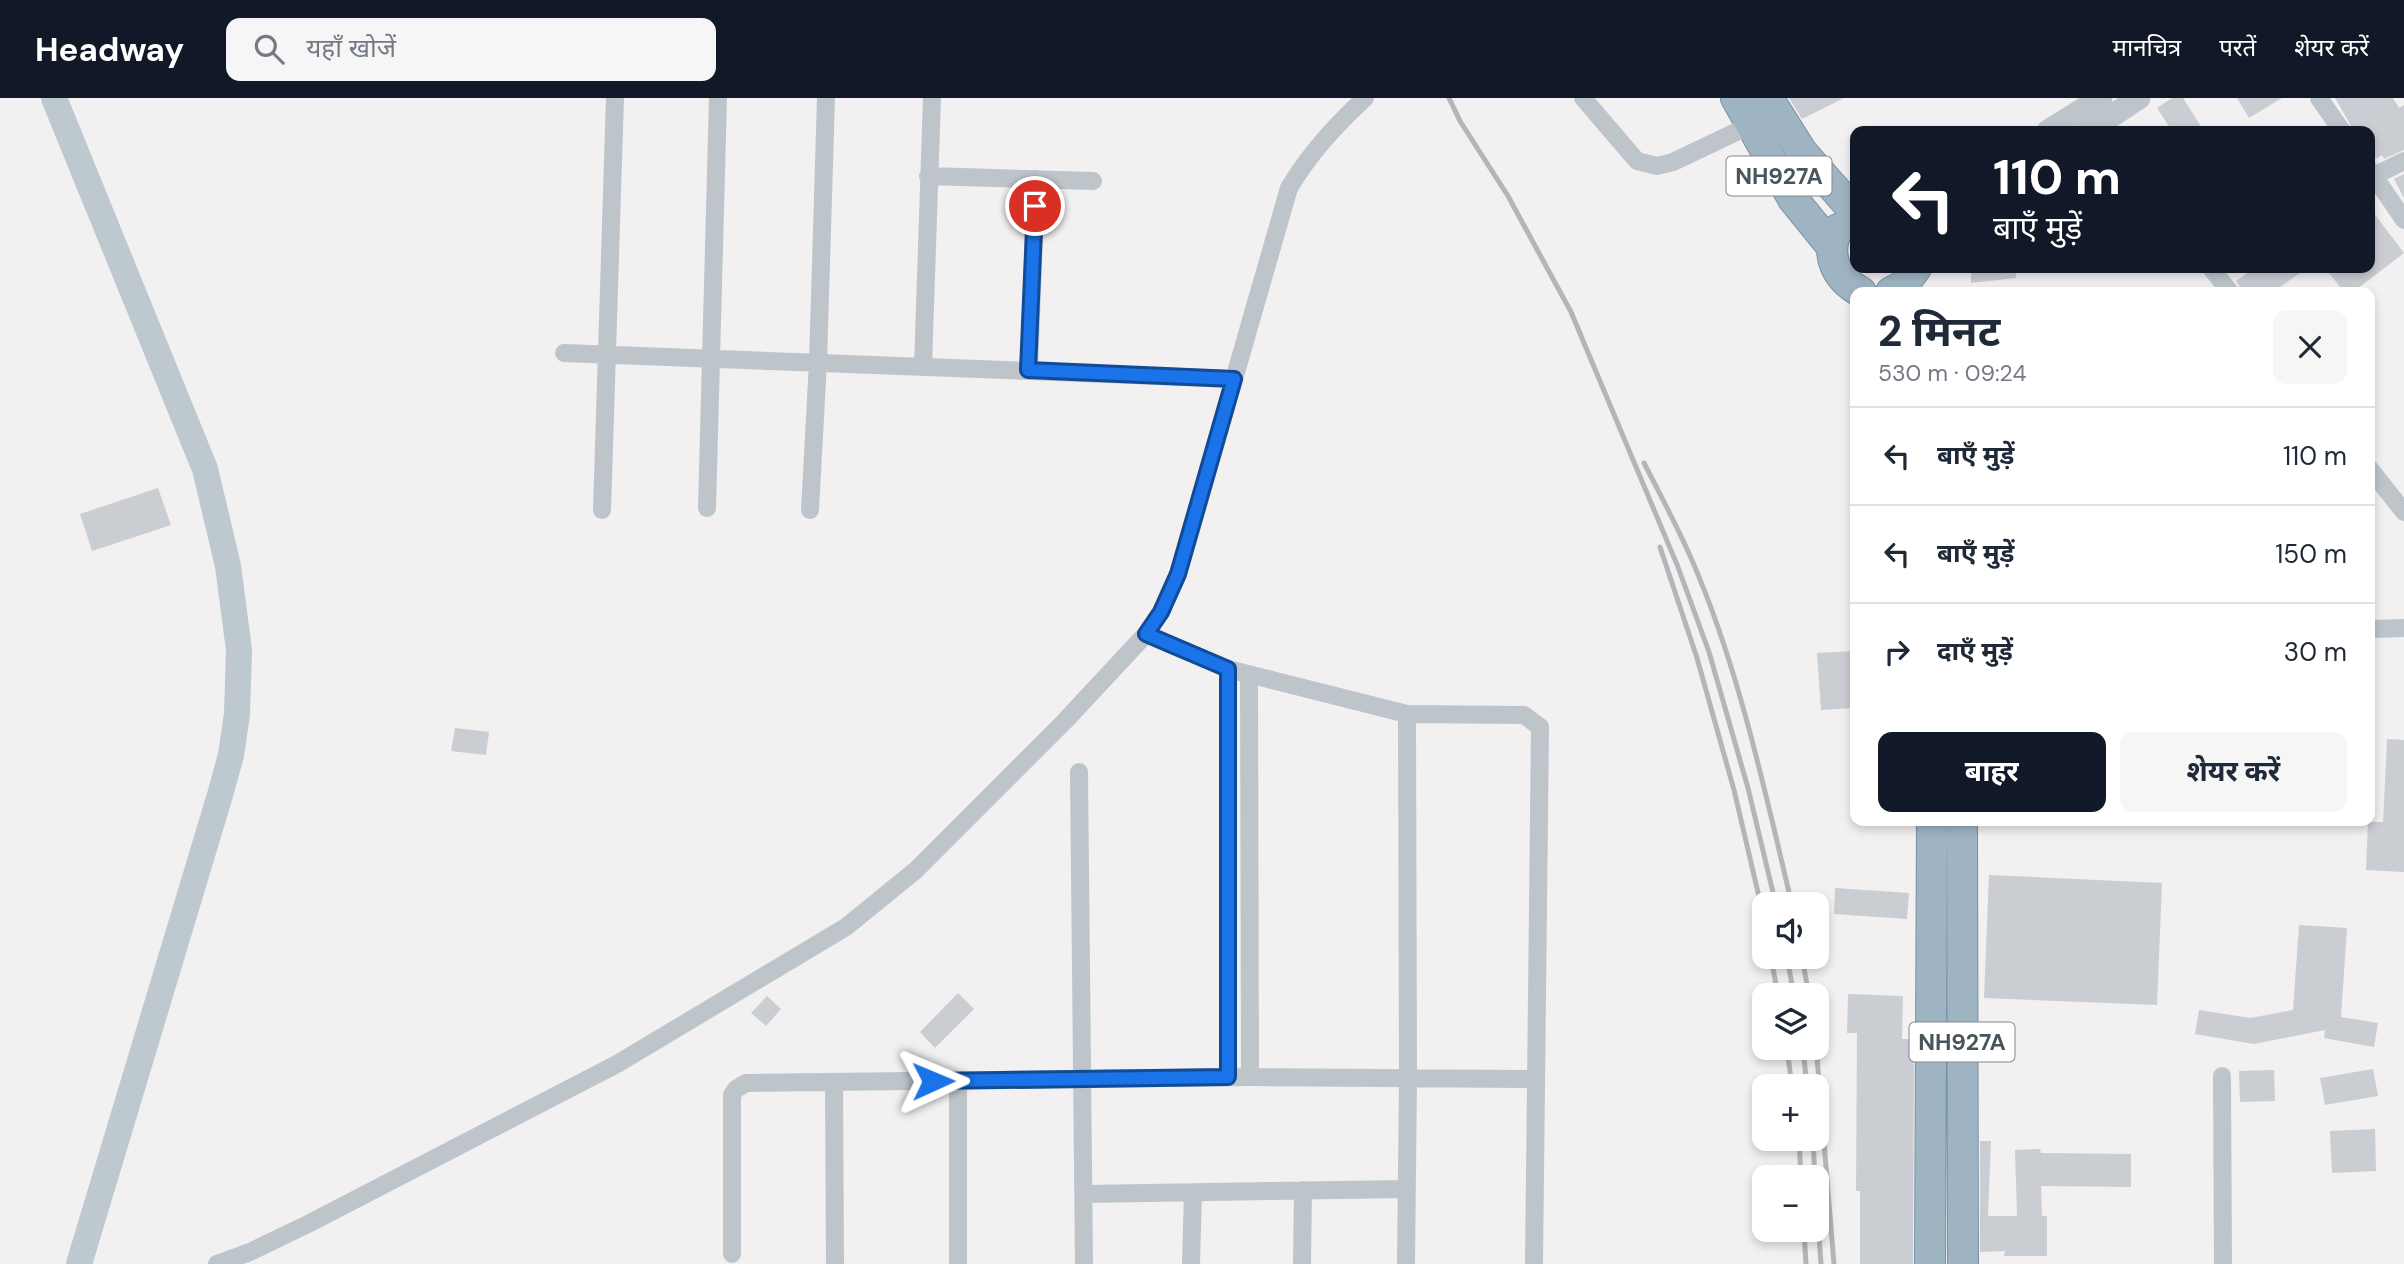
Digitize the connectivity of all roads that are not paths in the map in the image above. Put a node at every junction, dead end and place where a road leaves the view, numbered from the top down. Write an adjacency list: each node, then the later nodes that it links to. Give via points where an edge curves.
1 (54, 98): 63 (main road, via 205,469 228,566 239,650 230,755)
2 (615, 98): 30 (street)
3 (718, 98): 31 (street)
4 (826, 98): 32 (street)
5 (932, 98): 18 (street)
6 (1365, 98): 35 (street, via 1324,137 1289,188)
7 (1583, 98): 13 (street, via 1637,161 1657,166)
8 (1736, 98): 13 (highway, NH927A)
9 (2139, 98): 12 (street)
10 (2319, 98): 15 (street)
11 (1773, 106): 13 (street); 22 (highway, NH927A, via 1802,152)
12 (2097, 114): 14 (street)
13 (1751, 125): 25 (highway, NH927A, via 1793,199)
14 (2062, 126)
15 (2339, 126)
16 (2404, 160): 17 (street)
17 (2375, 172)
18 (928, 176): 20 (street); 33 (street)
19 (2375, 177): 24 (street)
20 (1036, 179): 21 (street); 34 (street)
21 (1093, 181)
22 (1850, 206)
23 (1850, 216): 25 (highway, NH927A, via 1836,233)
24 (2404, 220)
25 (1832, 247): 27 (highway, NH927A, via 1836,268)
26 (2215, 273): 28 (street)
27 (1850, 287)
28 (2226, 287)
29 (564, 353): 30 (street)
30 (607, 354): 31 (street); 38 (street)
31 (709, 358): 32 (street); 37 (street)
32 (818, 362): 33 (street); 39 (street)
33 (923, 366): 34 (street)
34 (1028, 370): 35 (street)
35 (1234, 379): 43 (street, via 1178,574)
36 (2375, 476): 40 (street)
37 (707, 508)
38 (602, 510)
39 (810, 510)
40 (2404, 512)
41 (2404, 628): 42 (street)
42 (2375, 629)
43 (1146, 634): 44 (street); 64 (street, via 916,870 846,927 617,1064 308,1224)
44 (1228, 669): 45 (street); 51 (street)
45 (1249, 675): 46 (street); 52 (street)
46 (1407, 714): 53 (street); 54 (street, via 1524,715 1539,727)
47 (1079, 772): 55 (street)
48 (1932, 826): 72 (highway, NH927A)
49 (1962, 826): 73 (highway, NH927A)
50 (2222, 1076): 74 (street)
51 (1228, 1077): 52 (street); 55 (street)
52 (1250, 1077): 53 (street)
53 (1408, 1079): 54 (street); 58 (street)
54 (1536, 1079): 71 (street)
55 (1083, 1080): 56 (street); 61 (street)
56 (958, 1081): 57 (street); 66 (street)
57 (834, 1082): 62 (street, via 746,1083 736,1088 731,1105); 65 (street)
58 (1407, 1189): 59 (street); 70 (street)
59 (1303, 1190): 60 (street); 69 (street)
60 (1193, 1192): 61 (street); 68 (street)
61 (1084, 1194): 67 (street)
62 (732, 1254)
63 (79, 1264)
64 (217, 1264)
65 (835, 1264)
66 (958, 1264)
67 (1084, 1264)
68 (1191, 1264)
69 (1302, 1264)
70 (1406, 1264)
71 (1534, 1264)
72 (1930, 1264)
73 (1963, 1264)
74 (2223, 1264)

